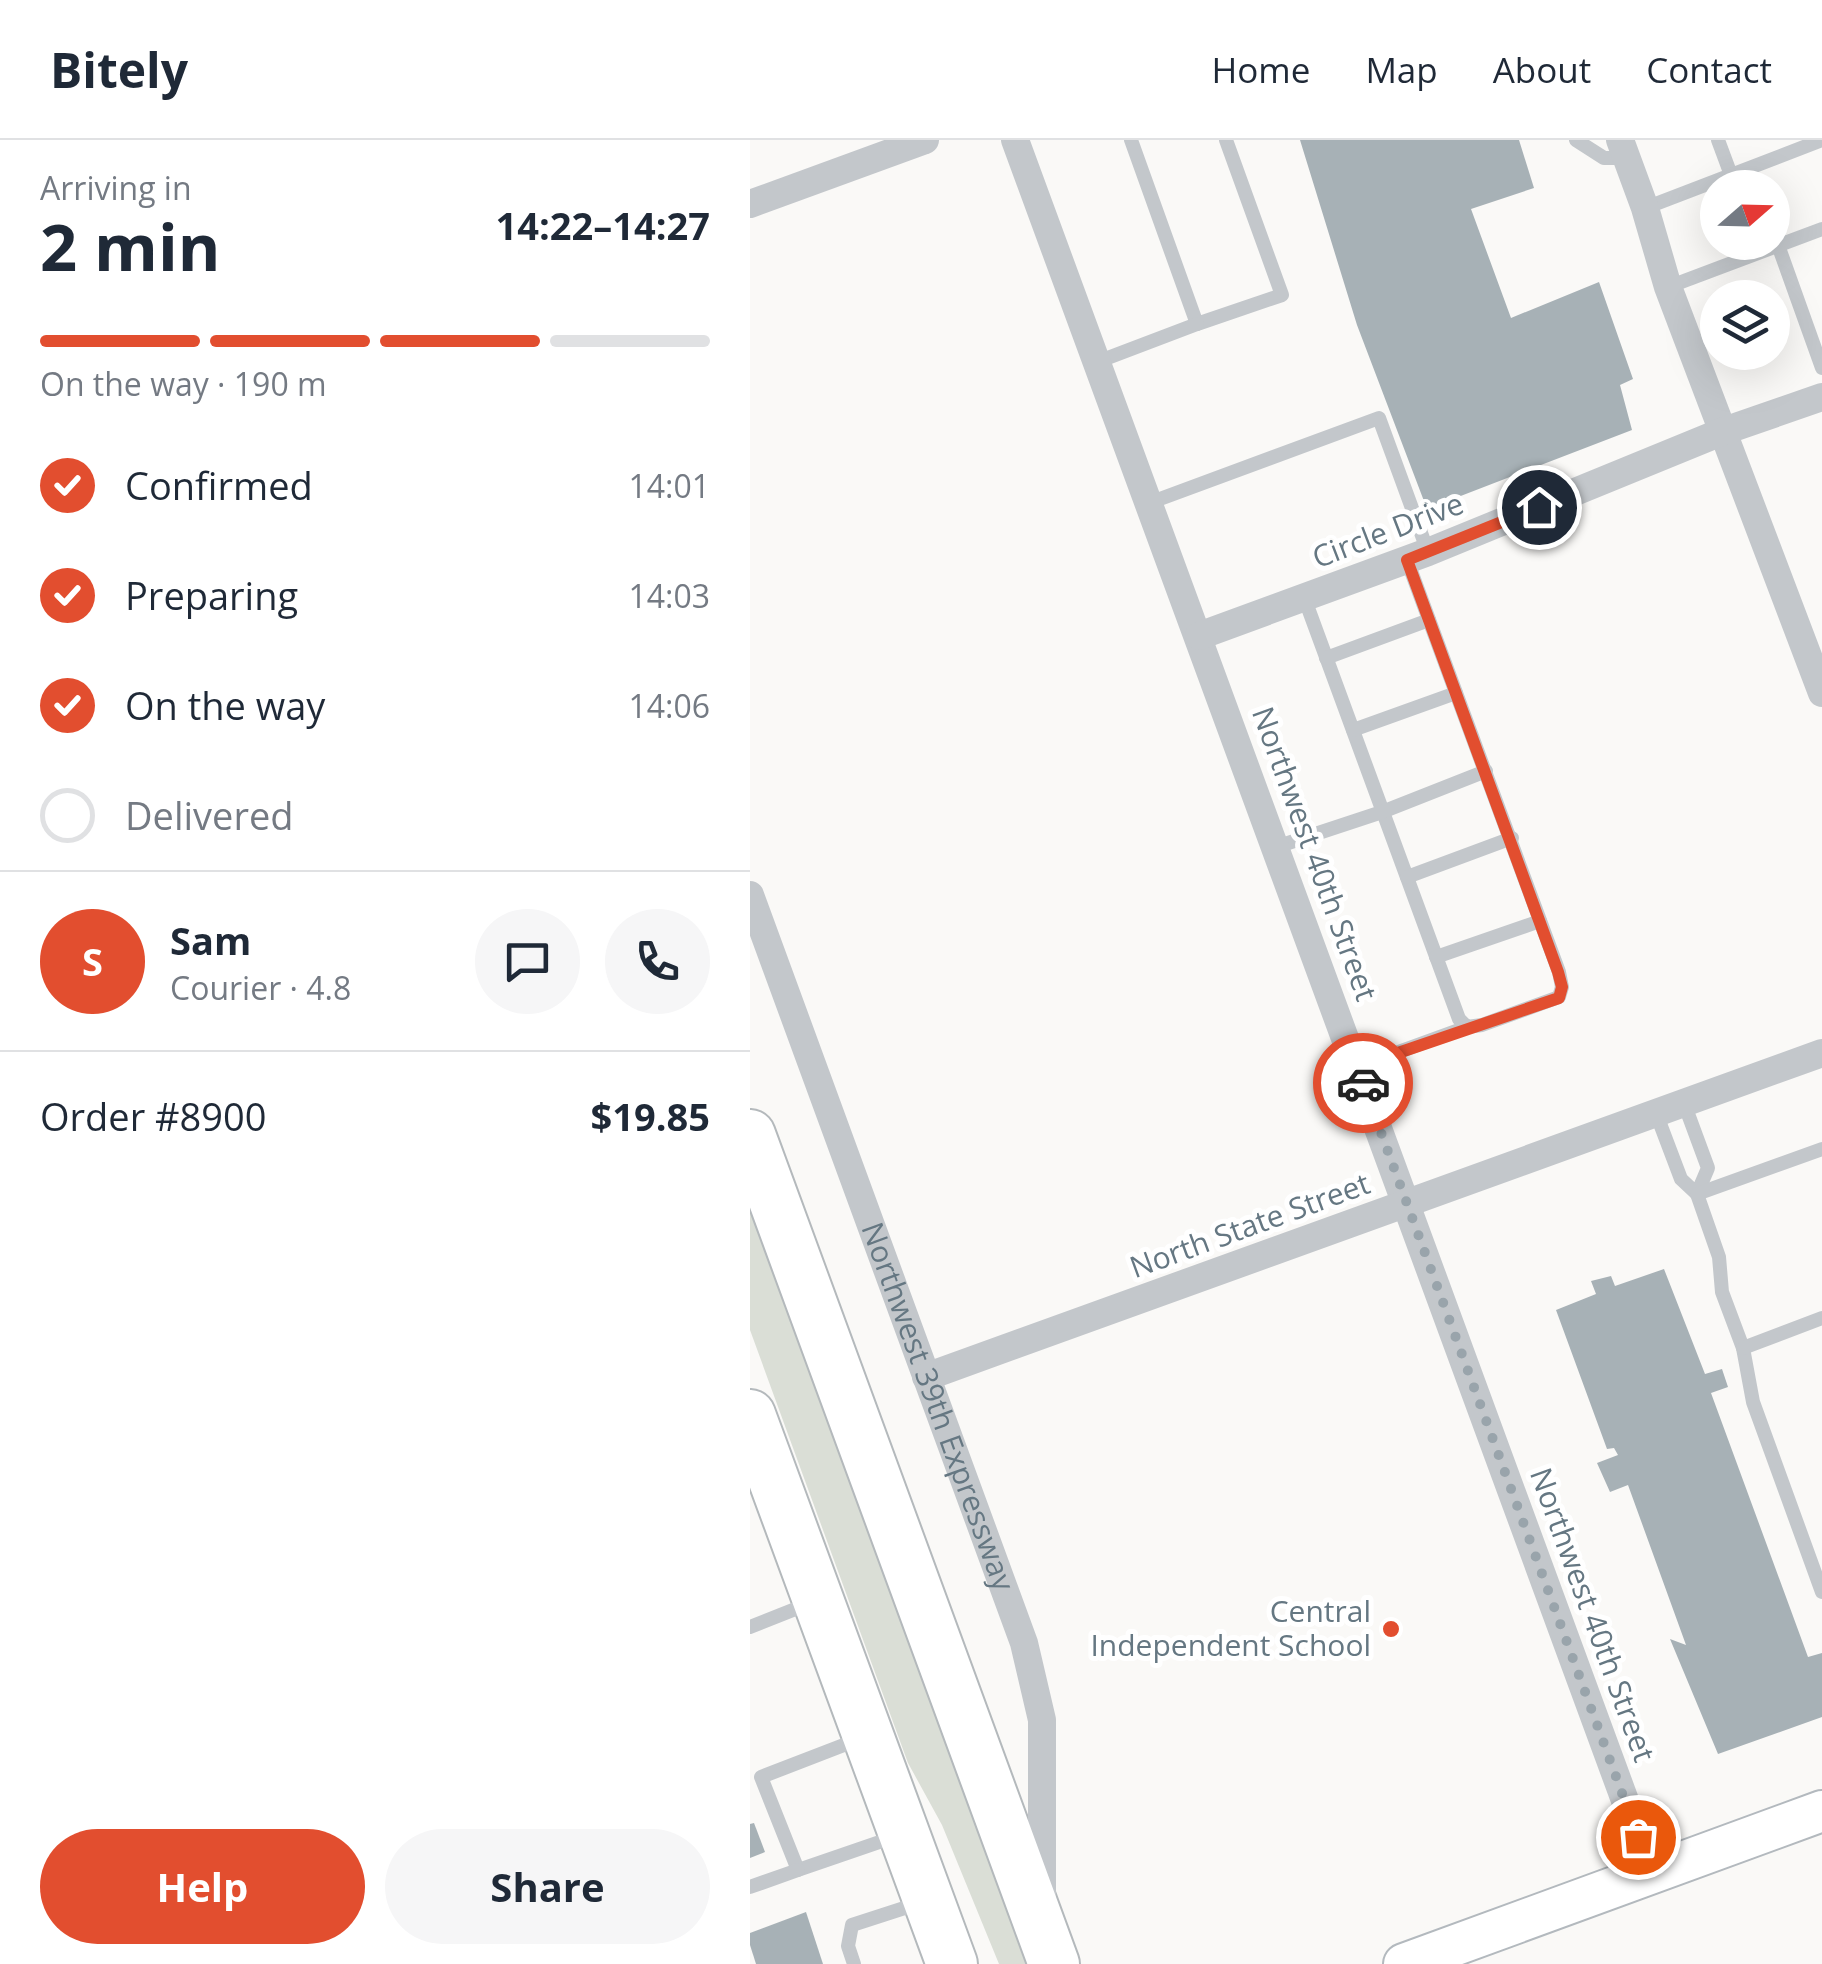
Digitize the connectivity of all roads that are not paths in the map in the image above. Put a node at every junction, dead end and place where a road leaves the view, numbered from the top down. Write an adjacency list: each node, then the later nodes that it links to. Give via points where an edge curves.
1 (925, 140): 12 (street)
2 (1015, 140): 20 (street, Northwest 40th Street)
3 (1131, 140): 19 (lane)
4 (1226, 140): 19 (lane, via 1282,295)
5 (1576, 140): 8 (lane, via 1604,158)
6 (1718, 140): 9 (lane)
7 (1811, 142): 10 (lane)
8 (1623, 149): 13 (street)
9 (1729, 170)
10 (1743, 170)
11 (1700, 187): 13 (lane)
12 (750, 204)
13 (1645, 208): 18 (street)
14 (1822, 229): 15 (lane)
15 (1790, 241)
16 (1739, 260): 18 (lane)
17 (1783, 260): 21 (lane)
18 (1668, 287): 23 (street)
19 (1196, 324): 20 (lane)
20 (1097, 362): 24 (street, Northwest 40th Street)
21 (1822, 368)
22 (1822, 396): 23 (street, Circle Drive)
23 (1724, 432): 25 (street, Circle Drive); 31 (street)
24 (1149, 503): 25 (lane, via 1379,418); 28 (street, Northwest 40th Street)
25 (1418, 556): 26 (street, Circle Drive); 27 (lane)
26 (1304, 597): 28 (street, Circle Drive); 29 (lane)
27 (1429, 620): 29 (lane); 30 (lane)
28 (1198, 636): 36 (street, Northwest 40th Street)
29 (1326, 658): 32 (lane)
30 (1456, 693): 32 (lane); 33 (lane)
31 (1822, 693)
32 (1353, 730): 34 (lane)
33 (1486, 771): 34 (lane); 35 (lane)
34 (1382, 812): 36 (lane); 37 (lane)
35 (1512, 838): 37 (lane); 39 (lane)
36 (1276, 847): 43 (street, Northwest 40th Street)
37 (1407, 878): 40 (lane)
38 (750, 896): 52 (street, Northwest 39th Expressway)
39 (1540, 921): 40 (lane); 41 (lane, via 1562,987 1559,998)
40 (1436, 957): 41 (lane)
41 (1467, 1027): 43 (lane)
42 (1822, 1054): 44 (street, North State Street)
43 (1357, 1067): 49 (street, Northwest 40th Street)
44 (1684, 1103): 45 (street, North State Street); 48 (lane, via 1708,1168)
45 (1656, 1113): 48 (lane, via 1680,1179); 49 (street, North State Street)
46 (750, 1136): 65 (highway, Northwest 39th Expressway)
47 (1822, 1149): 48 (lane)
48 (1697, 1194): 51 (lane)
49 (1407, 1204): 52 (street, North State Street); 62 (street, Northwest 40th Street)
50 (1822, 1318): 51 (lane)
51 (1743, 1348): 54 (lane, via 1753,1402)
52 (926, 1377): 65 (street, Northwest 39th Expressway, via 1024,1643 1042,1720)
53 (750, 1414): 55 (highway)
54 (1822, 1592)
55 (818, 1600): 56 (lane); 57 (highway)
56 (750, 1627)
57 (868, 1736): 58 (lane); 60 (highway)
58 (756, 1779): 61 (lane)
59 (1822, 1811): 62 (street)
60 (904, 1833): 61 (lane); 64 (highway)
61 (798, 1870): 63 (lane)
62 (1652, 1874): 66 (street)
63 (750, 1887)
64 (928, 1900): 67 (lane, via 852,1926 848,1946); 68 (highway)
65 (1048, 1948)
66 (1412, 1963)
67 (854, 1964)
68 (952, 1964)

